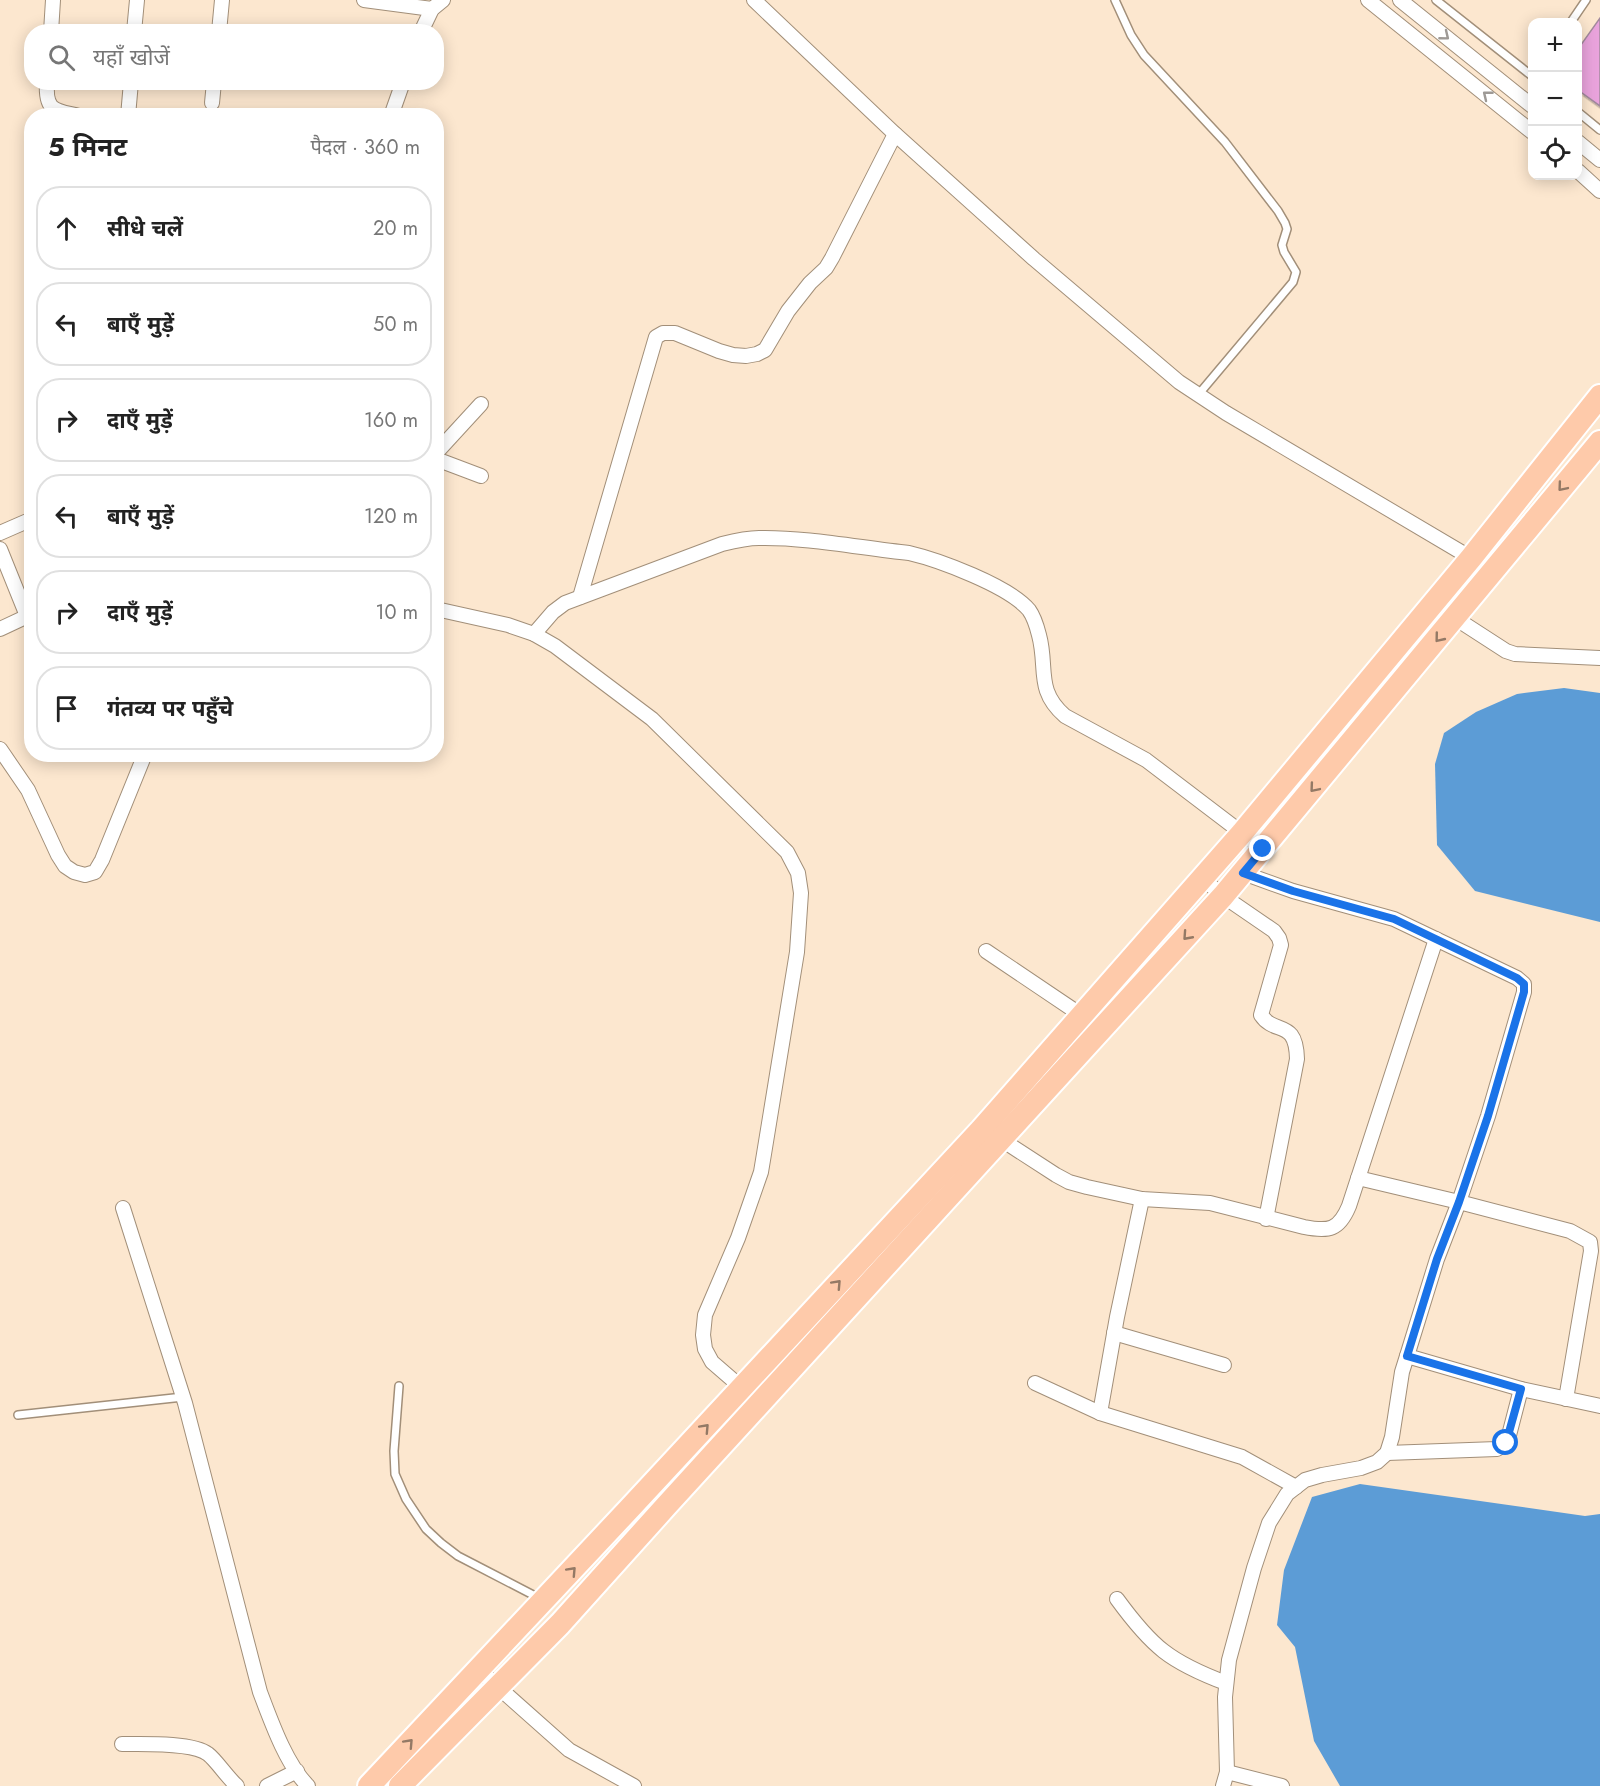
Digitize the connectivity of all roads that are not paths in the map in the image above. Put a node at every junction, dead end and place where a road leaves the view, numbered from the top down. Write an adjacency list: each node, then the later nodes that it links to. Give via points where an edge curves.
1 (53, 0): 14 (street)
2 (137, 0): 15 (street)
3 (222, 0): 16 (street)
4 (364, 0): 12 (street)
5 (443, 0): 12 (street)
6 (754, 0): 31 (street)
7 (1115, 0): 36 (lane, via 1144,55 1225,142 1278,211 1287,229 1282,245 1296,272 1293,282)
8 (1368, 0): 29 (street, one-way to 8)
9 (1400, 0): 23 (street, one-way to 23)
10 (1437, 0): 18 (lane)
11 (1586, 0): 13 (lane)
12 (432, 9): 17 (street)
13 (1574, 18)
14 (52, 24)
15 (136, 24)
16 (220, 24)
17 (425, 24)
18 (1528, 72)
19 (46, 90): 25 (street, via 47,102)
20 (130, 90): 26 (street)
21 (213, 90): 24 (street)
22 (400, 90): 27 (street)
23 (1528, 102)
24 (212, 103)
25 (53, 108)
26 (129, 108)
27 (394, 108)
28 (1582, 115): 30 (lane)
29 (1528, 128)
30 (1600, 130)
31 (895, 135): 36 (street, via 1034,259); 48 (street, via 826,268 788,311 765,350 746,356 719,351 675,333 656,337)
32 (1582, 145): 33 (street)
33 (1600, 160)
34 (1582, 175): 35 (street)
35 (1600, 191)
36 (1198, 395): 46 (street)
37 (1600, 396): 46 (main road)
38 (481, 404): 40 (street)
39 (1600, 442): 47 (main road, one-way to 47)
40 (444, 444)
41 (444, 462): 42 (street)
42 (481, 476)
43 (24, 523): 44 (street)
44 (0, 534)
45 (0, 549): 49 (street)
46 (1471, 558): 47 (street); 58 (main road)
47 (1493, 572): 52 (main road)
48 (580, 597): 54 (street, via 553,612); 58 (street, via 722,544 757,538 786,538 928,557 1003,591 1029,610 1040,637 1048,697 1065,716 1146,760)
49 (24, 604)
50 (444, 611): 54 (street)
51 (24, 617): 53 (street)
52 (1455, 618): 55 (street, via 1515,654); 59 (main road, one-way to 59)
53 (0, 629)
54 (534, 634): 77 (street, via 652,719 787,852 798,873 801,893 797,952 761,1172 705,1316 705,1349 712,1362)
55 (1600, 658)
56 (0, 749): 57 (street, via 28,790 65,866 85,875 95,872 102,861)
57 (142, 762)
58 (1242, 833): 59 (street); 61 (main road)
59 (1263, 849): 60 (main road)
60 (1243, 873): 62 (main road); 63 (street, via 1386,916)
61 (1202, 878): 62 (street); 65 (main road)
62 (1223, 896): 66 (main road, one-way to 66); 71 (street, via 1279,938 1279,954 1261,1015 1294,1037 1297,1048)
63 (1436, 939): 67 (street); 69 (street, via 1524,984 1488,1116)
64 (986, 951): 65 (street)
65 (1081, 1015): 77 (main road, one-way to 65, via 981,1130)
66 (1002, 1140): 68 (street, via 1069,1182); 87 (main road)
67 (1358, 1178): 69 (street); 71 (street, via 1345,1216 1331,1228 1320,1230)
68 (1142, 1199): 71 (street, via 1210,1203); 72 (street)
69 (1459, 1202): 73 (street); 80 (street, via 1570,1231 1590,1242)
70 (123, 1208): 79 (street)
71 (1266, 1219)
72 (1114, 1333): 74 (street); 82 (street)
73 (1407, 1356): 78 (street); 84 (street)
74 (1224, 1365)
75 (1035, 1383): 82 (street)
76 (399, 1386): 89 (lane, via 395,1474 421,1521 458,1556)
77 (742, 1388): 86 (main road, one-way to 77)
78 (1521, 1389): 80 (street); 84 (street, via 1503,1447)
79 (183, 1397): 83 (lane); 94 (street, via 260,1692 273,1727)
80 (1566, 1399): 81 (street)
81 (1600, 1406)
82 (1100, 1413): 85 (street, via 1242,1457)
83 (18, 1415)
84 (1387, 1453): 85 (street, via 1361,1468 1322,1475)
85 (1296, 1487): 91 (street, via 1269,1523 1244,1604)
86 (619, 1520): 87 (main road); 89 (main road, one-way to 86)
87 (637, 1538): 92 (main road)
88 (1117, 1599): 91 (street, via 1151,1642 1173,1659)
89 (544, 1601): 90 (main road)
90 (479, 1670): 92 (street); 99 (main road, one-way to 90)
91 (1226, 1683): 95 (street)
92 (498, 1687): 100 (main road); 101 (street, via 569,1750)
93 (122, 1744): 96 (street, via 180,1746 208,1753)
94 (297, 1771): 97 (street); 98 (street)
95 (1227, 1772): 102 (street); 103 (street)
96 (237, 1786)
97 (267, 1786)
98 (308, 1786)
99 (369, 1786)
100 (400, 1786)
101 (634, 1786)
102 (1223, 1786)
103 (1282, 1786)

